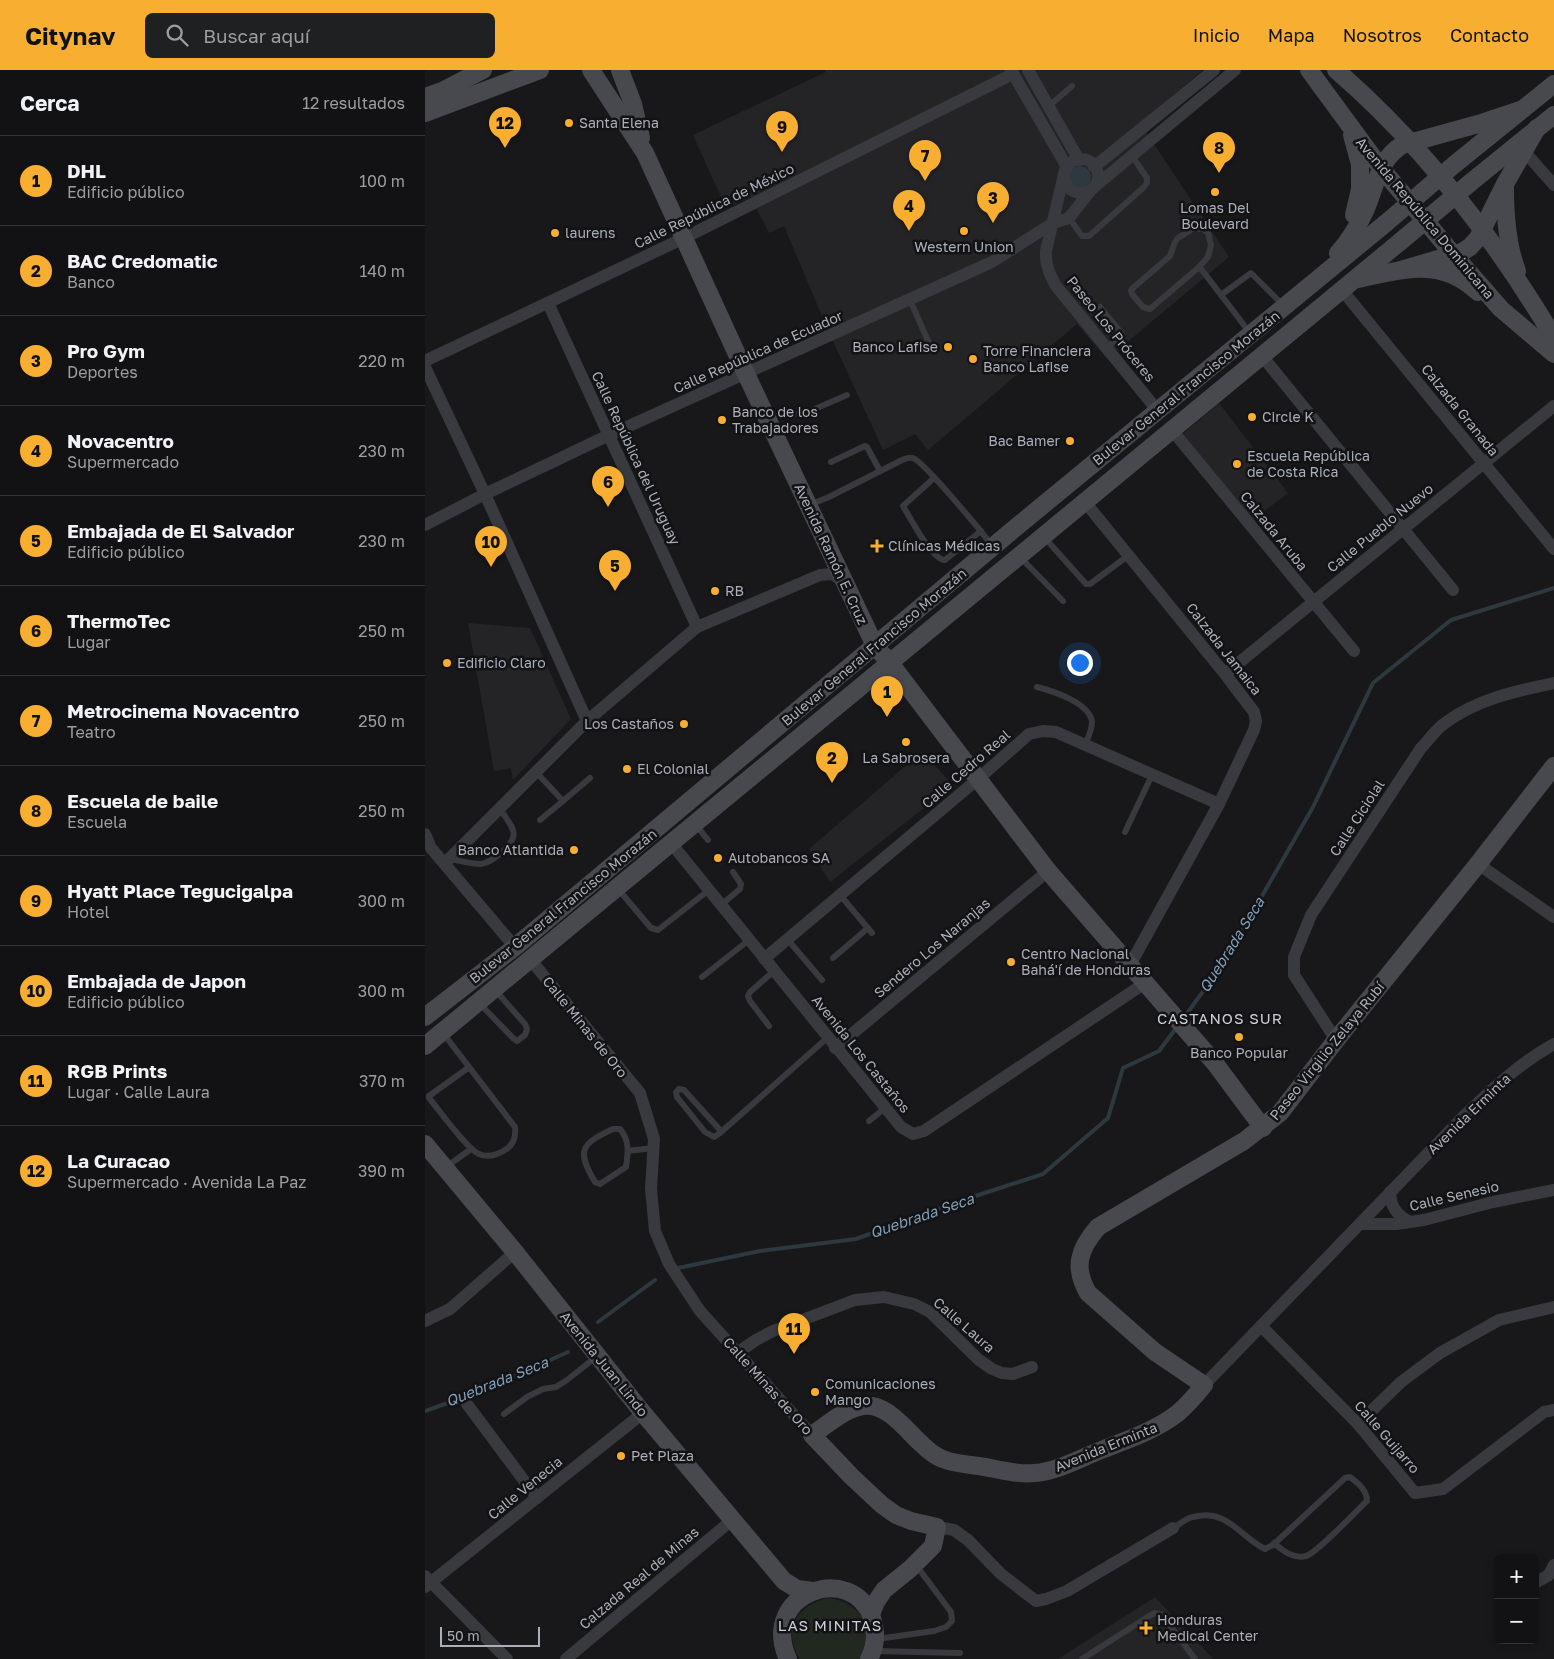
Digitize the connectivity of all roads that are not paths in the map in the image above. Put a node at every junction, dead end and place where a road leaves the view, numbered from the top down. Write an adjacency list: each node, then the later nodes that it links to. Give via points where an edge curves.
1 (483, 70): 15 (street)
2 (499, 70): 15 (street)
3 (540, 70): 19 (street)
4 (591, 70): 25 (street, Avenida Ramón E. Cruz)
5 (604, 70): 25 (street)
6 (620, 70): 25 (street, via 633,104)
7 (1028, 70): 17 (street)
8 (1213, 70): 28 (street)
9 (1235, 70): 26 (street)
10 (1309, 70): 21 (street, Avenida República Dominicana)
11 (1336, 70): 23 (street)
12 (1012, 72): 30 (street); 37 (street, Calle República de México)
13 (1554, 84): 18 (street, Bulevar General Francisco Morazán)
14 (1072, 86): 17 (lane)
15 (442, 91): 16 (street)
16 (425, 97)
17 (1049, 106): 27 (street)
18 (1523, 109): 23 (street); 44 (street, Bulevar General Francisco Morazán, bridge)
19 (425, 113)
20 (1554, 115): 22 (street, Bulevar General Francisco Morazán)
21 (1350, 127): 29 (street, Avenida República Dominicana); 38 (street, via 1360,164 1360,189)
22 (1537, 128): 24 (street); 42 (street, Bulevar General Francisco Morazán, bridge)
23 (1411, 142): 29 (street, via 1393,150); 36 (street)
24 (1524, 151): 31 (street); 32 (street)
25 (645, 153): 37 (street, Avenida Ramón E. Cruz)
26 (1132, 156): 33 (street); 34 (lane, via 1147,178 1143,188 1089,236 1082,236)
27 (1079, 160): 28 (street); 30 (street)
28 (1095, 167): 33 (street, via 1097,180)
29 (1381, 168): 38 (street, via 1364,212); 39 (street, Avenida República Dominicana)
30 (1066, 170): 33 (street, via 1064,180 1070,189 1080,193); 35 (street, Paseo Los Próceres)
31 (1505, 184): 36 (street); 43 (street, via 1508,239)
32 (1554, 185)
33 (1092, 189): 34 (street)
34 (1069, 218): 35 (street, Calle República de Ecuador)
35 (1053, 223): 46 (street, Calle República de Ecuador, via 992,262); 54 (street, Paseo Los Próceres, via 1046,259 1049,273)
36 (1482, 229): 39 (street, via 1470,247); 43 (street)
37 (684, 238): 47 (street, Calle República de México); 59 (street, Avenida Ramón E. Cruz)
38 (1346, 244): 44 (street)
39 (1453, 254): 41 (street); 50 (street, Avenida República Dominicana)
40 (1198, 268): 40 (lane, via 1150,308 1143,307 1131,291 1170,256 1178,238 1187,231 1200,228 1208,233 1211,245 1208,257); 45 (lane)
41 (1401, 270): 42 (street); 50 (street, via 1445,272 1468,284)
42 (1349, 284): 56 (street, Bulevar General Francisco Morazán); 67 (street, Calzada Granada)
43 (1525, 290): 52 (street)
44 (1302, 293): 49 (street, Bulevar General Francisco Morazán)
45 (1221, 295): 49 (lane, via 1251,273); 51 (lane)
46 (910, 300): 53 (lane); 59 (street, Calle República de Ecuador)
47 (548, 303): 57 (street, Calle República de México); 65 (street, Calle República del Uruguay)
48 (1100, 307): 54 (lane, via 1122,334)
49 (1284, 307): 51 (street, Bulevar General Francisco Morazán)
50 (1501, 309): 55 (street, Avenida República Dominicana)
51 (1251, 334): 62 (street, Bulevar General Francisco Morazán)
52 (1554, 338)
53 (929, 343)
54 (1107, 348): 62 (street, Paseo Los Próceres)
55 (1554, 354)
56 (1262, 356): 64 (street, Bulevar General Francisco Morazán); 74 (street)
57 (425, 361)
58 (425, 367): 70 (street)
59 (746, 374): 63 (street, Avenida Ramón E. Cruz); 65 (street, Calle República de Ecuador)
60 (847, 395): 63 (lane, via 801,415 788,411)
61 (1554, 406): 67 (street, Calle Pueblo Nuevo)
62 (1158, 411): 77 (street, Bulevar General Francisco Morazán)
63 (768, 419): 72 (street, Avenida Ramón E. Cruz)
64 (1172, 430): 71 (street, Bulevar General Francisco Morazán); 84 (street, Calzada Aruba)
65 (609, 435): 70 (street, Calle República de Ecuador); 85 (street, Calle República del Uruguay)
66 (831, 462): 68 (lane, via 867,446)
67 (1484, 463): 74 (street, Calle Pueblo Nuevo); 78 (street, Calzada Granada)
68 (880, 471): 69 (lane, via 913,458); 72 (lane)
69 (934, 478): 75 (lane); 75 (lane, via 903,506 934,554 945,560)
70 (485, 494): 73 (street, Calle República de Ecuador); 92 (street)
71 (1085, 502): 76 (street, Bulevar General Francisco Morazán); 79 (street, Calzada Jamaica)
72 (808, 505): 81 (street, Avenida Ramón E. Cruz)
73 (425, 525)
74 (1403, 528): 82 (street); 84 (street, Calle Pueblo Nuevo)
75 (981, 531): 77 (lane)
76 (1043, 536): 79 (lane, via 1086,584); 80 (street, Bulevar General Francisco Morazán)
77 (993, 547): 86 (street, Bulevar General Francisco Morazán)
78 (1554, 549)
79 (1129, 555): 89 (street, Calzada Jamaica)
80 (1019, 556): 83 (lane); 88 (street, Bulevar General Francisco Morazán)
81 (843, 581): 85 (street, via 832,574 820,574); 86 (street, Avenida Ramón E. Cruz)
82 (1453, 590)
83 (1063, 601)
84 (1313, 602): 87 (street, Calzada Aruba); 89 (street, Calle Pueblo Nuevo)
85 (697, 627): 92 (street)
86 (875, 646): 88 (street, Avenida Ramón E. Cruz); 120 (street, Bulevar General Francisco Morazán)
87 (1354, 651)
88 (890, 663): 98 (street, Avenida Ramón E. Cruz); 103 (street, Bulevar General Francisco Morazán)
89 (1225, 674): 100 (street, Calzada Jamaica, via 1254,712 1256,721)
90 (1554, 683): 134 (street, Calle Ciciolal, via 1474,705 1444,724 1421,748 1311,916 1294,958 1294,975)
91 (1037, 687): 93 (lane, via 1055,692 1088,712 1092,720)
92 (587, 721): 95 (street)
93 (1085, 745): 96 (street, Calle Cedro Real); 98 (street, Calle Cedro Real, via 1056,732 1029,734)
94 (1554, 766): 110 (street, Paseo Virgilio Zelaya Rubí)
95 (536, 772): 99 (lane); 101 (street)
96 (1152, 775): 100 (street, Calle Cedro Real); 104 (lane)
97 (590, 778): 99 (lane)
98 (978, 779): 111 (street, Avenida Ramón E. Cruz); 115 (street, Calle Cedro Real)
99 (563, 801): 102 (lane)
100 (1219, 804): 124 (street, Calzada Jamaica)
101 (500, 809): 109 (street); 109 (lane, via 514,835 512,843 493,860 483,864)
102 (541, 820)
103 (695, 824): 106 (lane); 107 (street, Bulevar General Francisco Morazán)
104 (1125, 832)
105 (425, 834): 108 (street)
106 (708, 840)
107 (671, 843): 113 (street, Bulevar General Francisco Morazán); 114 (street, Avenida Los Castaños)
108 (428, 847): 109 (street)
109 (447, 861): 120 (street)
110 (1478, 864): 117 (street); 134 (street, Paseo Virgilio Zelaya Rubí)
111 (1048, 871): 124 (street, Avenida Ramón E. Cruz); 135 (street, Sendero Los Naranjas)
112 (733, 872): 116 (lane, via 741,884 740,889)
113 (617, 888): 114 (lane, via 651,928 658,930); 122 (street, Bulevar General Francisco Morazán)
114 (709, 890): 116 (street, Avenida Los Castaños)
115 (840, 895): 119 (street, Calle Cedro Real); 121 (lane, via 870,931)
116 (721, 905): 118 (street, Avenida Los Castaños)
117 (1554, 917)
118 (749, 940): 123 (street, Avenida Los Castaños); 126 (lane)
119 (788, 940): 123 (street, Calle Cedro Real); 127 (lane)
120 (515, 947): 131 (street, Bulevar General Francisco Morazán)
121 (833, 958)
122 (531, 959): 129 (street, Bulevar General Francisco Morazán); 144 (street, Calle Minas de Oro, via 640,1093 654,1139)
123 (764, 959): 125 (street, Avenida Los Castaños)
124 (1130, 965): 128 (street, Avenida Ramón E. Cruz)
125 (774, 972): 132 (lane, via 748,996); 135 (street, Avenida Los Castaños)
126 (701, 977)
127 (822, 980)
128 (1145, 983): 139 (street, Avenida Los Castaños, via 924,1131 913,1134 901,1127); 141 (street, Avenida Ramón E. Cruz, via 1214,1062)
129 (494, 989): 130 (street, Bulevar General Francisco Morazán); 130 (lane, via 525,1024 525,1035 517,1041)
130 (478, 1002): 133 (street, Bulevar General Francisco Morazán)
131 (425, 1017)
132 (769, 1026)
133 (442, 1032): 137 (street, Bulevar General Francisco Morazán); 138 (lane)
134 (1336, 1040): 141 (street, Paseo Virgilio Zelaya Rubí, via 1280,1113)
135 (831, 1043): 139 (street, Avenida Los Castaños); 142 (lane)
136 (1554, 1044): 149 (street, Avenida Erminta, via 1502,1080)
137 (425, 1046)
138 (468, 1068): 145 (lane, via 429,1097); 145 (lane, via 515,1127 510,1147 496,1156 480,1155)
139 (885, 1108): 140 (lane)
140 (869, 1121)
141 (1263, 1128): 159 (street, Paseo Virgilio Zelaya Rubí, via 1098,1227 1081,1253 1081,1281 1088,1293 1155,1352)
142 (721, 1131): 142 (lane, via 683,1090 676,1092 705,1132 714,1137)
143 (425, 1144): 147 (street, Avenida Juan Lindo)
144 (653, 1148): 146 (lane); 156 (street, Calle Minas de Oro, via 651,1189 655,1231 669,1264 700,1311)
145 (471, 1149): 147 (lane)
146 (628, 1150): 146 (lane, via 620,1129 592,1139 585,1147 584,1159 595,1182 600,1184 626,1167)
147 (445, 1168): 152 (street, Avenida Juan Lindo)
148 (1554, 1190): 150 (street, Calle Senesio)
149 (1390, 1192): 150 (street, via 1394,1210); 151 (street, Avenida Erminta)
150 (1410, 1222): 151 (street, Calle Senesio)
151 (1360, 1224): 155 (street, Avenida Erminta)
152 (515, 1252): 154 (street, via 450,1309); 157 (street, Avenida Juan Lindo)
153 (1554, 1306): 164 (street, via 1499,1320 1440,1353 1401,1382)
154 (425, 1321)
155 (1261, 1326): 159 (street, Avenida Erminta); 164 (street, Calle Guijarro)
156 (737, 1353): 158 (street, Calle Laura, via 773,1331 855,1300 884,1297 914,1304 930,1312 991,1369 1013,1374); 165 (street, Calle Minas de Oro)
157 (597, 1356): 162 (street, Avenida Juan Lindo); 163 (lane, via 556,1387 527,1397)
158 (1032, 1367)
159 (1204, 1386): 165 (street, Avenida Erminta, via 1163,1424 1069,1464 1035,1473 947,1460 935,1455 893,1418 875,1407 852,1409)
160 (467, 1404): 166 (street)
161 (1554, 1410): 164 (street, Calle Guijarro, via 1544,1412 1443,1489 1415,1493)
162 (643, 1413): 166 (street, Calle Venecia); 167 (street, Avenida Juan Lindo)
163 (504, 1414)
164 (1357, 1424)
165 (813, 1435): 168 (street, Calle Minas de Oro, via 882,1505 896,1515)
166 (537, 1498): 174 (street, Calle Venecia)
167 (732, 1520): 175 (street, Avenida Juan Lindo); 185 (street, Calzada Real de Minas)
168 (937, 1527): 169 (street, Calle Minas de Oro, via 954,1530 968,1540 1001,1574 1036,1601 1067,1591); 171 (street, via 933,1546)
169 (1173, 1528): 170 (lane, via 1192,1517 1213,1515 1227,1520 1258,1546 1265,1549)
170 (1274, 1543): 170 (lane, via 1345,1478 1350,1477 1367,1496 1367,1501 1355,1513 1305,1556 1291,1556)
171 (915, 1564): 176 (street); 181 (lane, via 951,1612 952,1621 946,1627)
172 (1554, 1565): 173 (street, via 1549,1575)
173 (1539, 1581)
174 (427, 1582): 184 (street)
175 (784, 1582): 177 (street, via 797,1589); 179 (street, Avenida Juan Lindo, via 789,1595)
176 (884, 1590): 178 (street, via 867,1595); 180 (street)
177 (813, 1591): 178 (street, via 832,1588); 179 (street, via 799,1599)
178 (851, 1594): 180 (street)
179 (789, 1611): 186 (street, via 783,1623 782,1636)
180 (871, 1614): 181 (street, via 875,1626)
181 (872, 1650): 182 (lane)
182 (933, 1651): 183 (lane); 187 (lane)
183 (961, 1653)
184 (507, 1659)
185 (566, 1659)
186 (788, 1659)
187 (933, 1659)
188 (1082, 1659): 189 (lane, via 1154,1613 1162,1615)
189 (1195, 1659)

